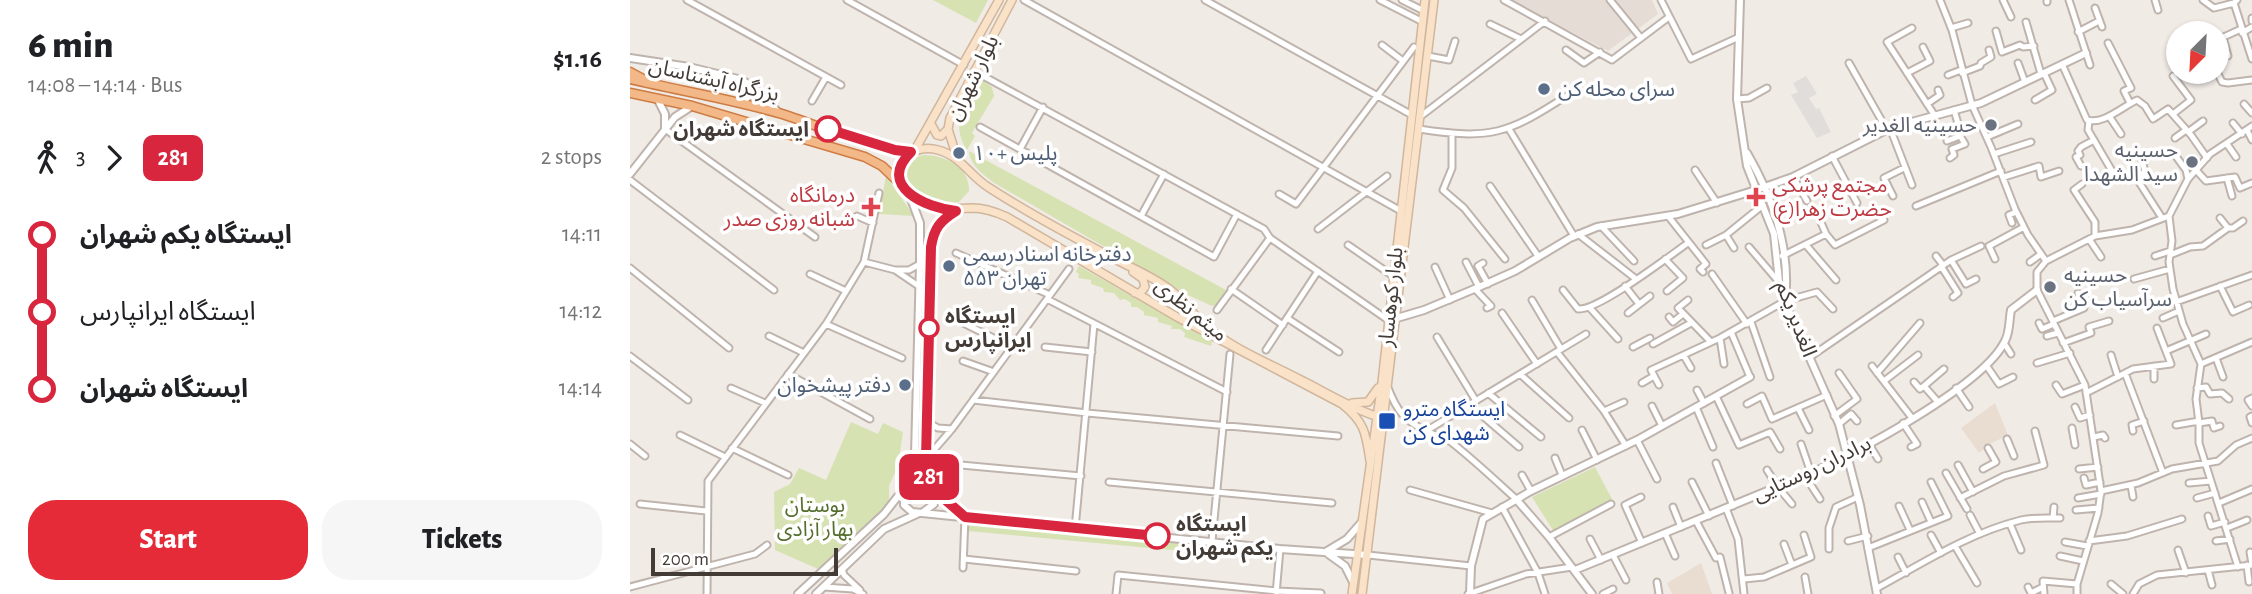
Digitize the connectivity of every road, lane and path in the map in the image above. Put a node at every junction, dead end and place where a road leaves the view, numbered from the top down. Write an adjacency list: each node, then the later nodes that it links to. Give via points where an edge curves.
1 (687, 0): 69 (street)
2 (848, 0): 60 (street)
3 (999, 0): 60 (main road, بلوار شهران)
4 (1012, 0): 63 (main road, بلوار شهران)
5 (1024, 0): 142 (street)
6 (1205, 0): 86 (street)
7 (1380, 0): 27 (street)
8 (1402, 0): 23 (street)
9 (1425, 0): 23 (main road, بلوار کوهسار)
10 (1434, 0): 51 (main road, بلوار کوهسار)
11 (1504, 0): 26 (street)
12 (1610, 0): 39 (street)
13 (1661, 0): 24 (street)
14 (1740, 0): 38 (street, الغدیر یکم)
15 (1940, 0): 33 (street)
16 (2003, 0): 25 (street)
17 (2069, 0): 36 (street)
18 (2155, 0): 22 (street)
19 (2203, 0): 20 (street, via 2214,8)
20 (2236, 1): 34 (street)
21 (2095, 8): 36 (street, via 2101,24)
22 (2158, 10)
23 (1424, 11): 27 (main road, بلوار کوهسار)
24 (1669, 17): 38 (street, via 1691,59); 39 (street)
25 (2011, 17)
26 (1545, 21): 40 (street); 49 (street)
27 (1423, 22): 102 (main road, بلوار کوهسار)
28 (2026, 22): 43 (street)
29 (1968, 23): 33 (street)
30 (1490, 24): 40 (street)
31 (2252, 27): 34 (street)
32 (1912, 28): 66 (street, via 1887,42)
33 (1951, 28): 64 (street)
34 (2242, 31): 37 (street); 54 (street)
35 (1996, 32): 43 (street, via 2003,51)
36 (2078, 32): 50 (street)
37 (2230, 35)
38 (1739, 37): 88 (street, الغدیر یکم)
39 (1641, 38): 49 (street, via 1612,60)
40 (1521, 39): 102 (street)
41 (1455, 41): 51 (street, via 1449,60)
42 (2108, 43): 56 (street)
43 (2034, 44): 67 (street)
44 (1382, 45): 55 (street)
45 (1414, 47): 55 (street)
46 (1923, 47): 66 (street, via 1930,61)
47 (1566, 50): 49 (street, via 1584,64)
48 (1989, 50): 64 (street, via 1992,57)
49 (1600, 52)
50 (2086, 53): 59 (street); 61 (street)
51 (1427, 56): 102 (main road, بلوار کوهسار)
52 (2128, 57): 56 (street)
53 (630, 58): 62 (street)
54 (2252, 59)
55 (1403, 61): 86 (street)
56 (2119, 62): 72 (street)
57 (1849, 63): 115 (street)
58 (2018, 63): 74 (street)
59 (2062, 64): 67 (street); 105 (street)
60 (964, 65): 108 (main road, بلوار شهران)
61 (2090, 65)
62 (679, 67): 91 (street, via 742,85 748,97); 99 (street, via 742,80)
63 (974, 71): 97 (street); 112 (main road, بلوار شهران)
64 (1962, 71): 68 (street); 95 (street)
65 (630, 72): 76 (highway)
66 (1907, 73): 93 (street)
67 (2043, 73): 74 (street); 89 (street, via 2052,90)
68 (1948, 75)
69 (826, 77): 79 (street); 90 (street)
70 (2136, 77): 72 (street)
71 (630, 79): 76 (highway, بزرگراه آبشناسان)
72 (2128, 80): 92 (street, via 2132,88 2124,91)
73 (2252, 80): 75 (street)
74 (2025, 82): 95 (street)
75 (2231, 83): 83 (street)
76 (652, 84): 91 (highway, بزرگراه آبشناسان)
77 (2179, 84): 101 (street, via 2190,100)
78 (2218, 84): 80 (street)
79 (841, 85)
80 (2213, 86)
81 (1767, 88): 88 (street, via 1749,99)
82 (1938, 90): 93 (street, via 1940,95)
83 (2233, 92)
84 (630, 93): 87 (highway, بزرگراه آبشناسان)
85 (1568, 95): 114 (street)
86 (1377, 96): 102 (street); 142 (street)
87 (657, 98): 96 (highway, بزرگراه آبشناسان); 111 (street, via 665,114)
88 (1737, 99): 131 (street, الغدیر یکم)
89 (2035, 100)
90 (812, 102)
91 (740, 103): 99 (highway, بزرگراه آبشناسان)
92 (2130, 103): 101 (street, via 2137,100 2153,119 2168,109); 104 (street)
93 (1927, 104): 103 (street)
94 (2244, 104): 100 (street)
95 (1972, 105): 98 (street); 121 (street)
96 (692, 106): 111 (street); 140 (highway, بزرگراه آبشناسان)
97 (1043, 107): 129 (street); 150 (street)
98 (1954, 110): 103 (street); 120 (street)
99 (778, 113): 128 (highway, بزرگراه آبشناسان)
100 (2252, 113)
101 (2173, 114): 117 (street)
102 (1416, 115): 113 (main road, بلوار کوهسار); 178 (main road, بلوار کوهسار)
103 (1935, 116): 115 (street)
104 (2109, 116): 105 (street); 119 (street)
105 (2089, 121): 123 (street)
106 (2203, 121): 117 (street)
107 (2234, 123): 116 (street)
108 (931, 124): 112 (main road, via 937,135); 130 (main road, بلوار شهران)
109 (2018, 124): 121 (street)
110 (980, 127): 129 (street)
111 (665, 129): 149 (street); 199 (street)
112 (948, 129): 137 (main road, بلوار شهران)
113 (1419, 129): 118 (street); 283 (main road, بلوار کوهسار)
114 (1509, 129): 118 (street, via 1489,134); 197 (street)
115 (1889, 129): 135 (street); 143 (street)
116 (2247, 130): 124 (street); 127 (street)
117 (2187, 131): 122 (street); 139 (street)
118 (1452, 133): 219 (street, via 1452,169 1443,190 1464,208)
119 (2121, 134)
120 (1961, 136): 125 (street); 138 (street, via 1965,144 1952,149)
121 (1987, 137): 132 (street)
122 (2175, 138)
123 (2094, 140): 141 (street, via 2078,151); 154 (street, via 2112,171)
124 (2252, 140)
125 (1947, 141)
126 (2031, 142): 132 (street)
127 (2227, 144): 136 (street); 139 (street)
128 (878, 145): 130 (highway, بزرگراه آبشناسان); 140 (highway, via 883,155)
129 (1020, 149): 183 (street)
130 (913, 150): 137 (main road, via 939,150); 166 (main road, بلوار شهران, via 900,171)
131 (1746, 151): 164 (street); 165 (street, الغدیر یکم)
132 (1994, 154): 151 (street)
133 (2140, 154): 186 (street, via 2145,171 2137,179)
134 (2175, 155): 156 (street)
135 (1832, 156): 153 (street); 174 (street)
136 (2236, 157)
137 (957, 158): 223 (main road, میثم نظری, via 987,187)
138 (1950, 158)
139 (2207, 158): 145 (street)
140 (874, 160): 166 (highway, بزرگراه آبشناسان)
141 (2081, 166)
142 (1323, 167): 167 (street); 169 (street, via 1296,204)
143 (1904, 168): 162 (street); 170 (street, via 1884,178)
144 (1695, 170): 173 (street)
145 (2196, 170): 155 (street, via 2206,181); 156 (street)
146 (1974, 171): 159 (street)
147 (2025, 171): 148 (street, via 2039,166 2042,177); 151 (street); 158 (street)
148 (2059, 171)
149 (630, 174)
150 (1164, 174): 181 (street); 183 (street)
151 (2003, 174): 159 (street); 180 (street)
152 (1387, 176): 167 (street)
153 (1793, 177): 164 (street); 172 (street)
154 (2100, 177)
155 (2227, 178): 160 (street, via 2235,177 2240,188); 171 (street)
156 (2188, 179): 185 (street)
157 (630, 180): 255 (street)
158 (2029, 180)
159 (1978, 181): 176 (street)
160 (2252, 183)
161 (2082, 184): 200 (street, via 2074,190 2095,222)
162 (1912, 185)
163 (1490, 186): 213 (street)
164 (1764, 187): 165 (street); 212 (street)
165 (1756, 190): 173 (street); 175 (street, الغدیر یکم)
166 (907, 191): 177 (main road, میثم نظری, via 932,207); 229 (street, via 920,223)
167 (1367, 192): 178 (street); 195 (street)
168 (879, 193): 190 (street)
169 (1279, 194)
170 (1893, 196)
171 (2232, 196)
172 (1807, 201)
173 (1717, 203): 184 (street)
174 (1857, 203)
175 (1763, 205): 198 (street); 216 (street, الغدیر یکم)
176 (1916, 206)
177 (956, 211): 260 (main road, میثم نظری, via 981,209 1007,217); 399 (street, via 933,232 931,247)
178 (1401, 211): 243 (main road, بلوار کوهسار)
179 (1816, 211): 196 (street)
180 (2016, 212): 191 (street, via 2009,215); 193 (street)
181 (1237, 214): 183 (street, via 1214,257); 201 (street, via 1264,229)
182 (857, 216): 190 (street)
183 (1141, 216)
184 (1668, 216): 192 (street); 202 (street)
185 (2169, 216): 186 (street); 210 (street)
186 (2162, 218): 200 (street, via 2132,230)
187 (2220, 218): 194 (street)
188 (1884, 220): 196 (street, via 1835,245)
189 (2243, 221): 194 (street)
190 (873, 223): 226 (street)
191 (2012, 223)
192 (1601, 226): 197 (street); 224 (street)
193 (2024, 227): 211 (street); 221 (street, via 1989,246)
194 (2228, 228): 210 (street, via 2203,246)
195 (1318, 229)
196 (1826, 234): 205 (street)
197 (1576, 235): 213 (street); 244 (street)
198 (1726, 235): 203 (street); 208 (street)
199 (815, 237)
200 (2092, 237): 217 (street); 225 (street)
201 (1270, 238): 238 (street); 254 (street)
202 (1688, 243): 218 (street); 220 (street)
203 (1706, 244)
204 (1348, 245): 243 (street)
205 (1806, 245): 212 (street); 247 (street)
206 (1981, 246): 222 (street)
207 (1749, 247): 248 (street)
208 (1734, 248)
209 (956, 253): 263 (street)
210 (2170, 253): 215 (street); 237 (street)
211 (2041, 254): 225 (street); 228 (street)
212 (1786, 255): 216 (street); 268 (street)
213 (1538, 256): 249 (street)
214 (1936, 256): 232 (street)
215 (2155, 256)
216 (1777, 257): 248 (street, الغدیر یکم)
217 (2101, 257)
218 (1701, 258): 231 (street); 239 (street, via 1706,264 1700,269)
219 (1505, 259)
220 (1665, 259): 244 (street); 259 (street, via 1683,278)
221 (1995, 259)
222 (1951, 260): 232 (street); 245 (street, via 1966,284)
223 (1118, 261): 260 (main road, via 1143,279 1143,290); 375 (main road, میثم نظری, via 1171,289 1206,326 1228,341)
224 (1634, 261)
225 (2046, 261): 257 (street, via 2037,272)
226 (864, 262): 236 (street); 258 (street)
227 (1466, 262): 253 (street)
228 (2030, 262)
229 (920, 264): 236 (street); 252 (street)
230 (1483, 264): 249 (street, via 1478,266)
231 (1693, 265)
232 (1942, 266): 264 (street, via 1958,293); 326 (street)
233 (1435, 267): 265 (street)
234 (630, 268): 312 (street)
235 (1069, 269): 263 (street)
236 (895, 270): 252 (street)
237 (2170, 270): 246 (street); 269 (street)
238 (1318, 271): 281 (street); 283 (street)
239 (1703, 272)
240 (810, 274): 258 (street)
241 (1713, 274): 287 (street)
242 (2252, 275): 251 (street)
243 (1394, 276): 283 (main road, بلوار کوهسار)
244 (1636, 279): 250 (street)
245 (1976, 279)
246 (2134, 279)
247 (1836, 280)
248 (1778, 281): 268 (street, الغدیر یکم)
249 (1488, 284): 253 (street)
250 (1625, 286): 270 (street); 273 (street)
251 (2220, 286): 269 (street); 271 (street, via 2233,312)
252 (920, 287): 468 (street, via 915,454)
253 (1477, 288): 265 (street); 272 (street, via 1491,306)
254 (1231, 289): 275 (street); 293 (street)
255 (774, 290)
256 (1563, 290): 273 (street, via 1578,309)
257 (2037, 290): 290 (street); 307 (street, برادران روستایی, via 2011,310)
258 (846, 291): 291 (street)
259 (1667, 291)
260 (1134, 293): 443 (main road, میثم نظری, via 1342,404 1365,430)
261 (2078, 293): 290 (street, via 2084,308)
262 (1650, 296): 270 (street)
263 (1049, 297): 292 (street); 309 (street)
264 (1953, 297)
265 (1450, 300): 283 (street)
266 (1532, 300): 314 (street)
267 (1688, 300): 279 (street, via 1678,308)
268 (1785, 301): 274 (street, via 1816,292); 287 (street); 326 (street, الغدیر یکم)
269 (2176, 302): 276 (street)
270 (1639, 304): 278 (street)
271 (2249, 305)
272 (1487, 308)
273 (1590, 308): 303 (street)
274 (1833, 309)
275 (1217, 310)
276 (2179, 312): 282 (street); 304 (street)
277 (1502, 313): 332 (street)
278 (1628, 313)
279 (1683, 314): 280 (street, via 1673,322); 286 (street)
280 (1670, 317)
281 (1287, 318): 293 (street); 317 (street)
282 (2163, 318)
283 (1392, 319): 357 (main road, بلوار کوهسار)
284 (961, 321): 309 (street)
285 (2109, 321): 308 (street)
286 (1691, 323): 305 (street); 311 (street)
287 (1749, 323): 295 (street); 348 (street)
288 (1920, 323): 343 (street)
289 (2039, 323): 290 (street, via 2042,329)
290 (2053, 323): 296 (street)
291 (826, 324): 318 (street); 327 (street)
292 (1094, 324): 316 (street); 366 (street)
293 (1283, 325): 313 (street)
294 (2157, 328): 315 (street)
295 (1731, 332): 302 (street); 349 (street)
296 (2058, 333): 300 (street); 308 (street)
297 (1586, 334): 314 (street)
298 (2206, 334): 304 (street)
299 (769, 336): 318 (street)
300 (2047, 336)
301 (1437, 337): 376 (street)
302 (1720, 338): 305 (street); 333 (street)
303 (1618, 339)
304 (2190, 340): 315 (street); 334 (street)
305 (1711, 342): 325 (street)
306 (2252, 342): 329 (street)
307 (2004, 343): 321 (street); 335 (street, برادران روستایی)
308 (2063, 343): 319 (street)
309 (1013, 347): 341 (street)
310 (1045, 347): 316 (street)
311 (1633, 347)
312 (729, 348)
313 (1266, 350)
314 (1559, 351): 332 (street); 388 (street)
315 (2166, 351): 337 (street, via 2171,364)
316 (1092, 352): 389 (street)
317 (1339, 352)
318 (804, 353): 345 (street)
319 (2070, 353): 331 (street); 360 (street)
320 (1230, 354): 366 (street)
321 (2011, 354)
322 (1918, 355): 354 (street)
323 (2111, 355): 351 (street)
324 (630, 356): 373 (street)
325 (1684, 356): 338 (street); 347 (street, via 1651,370)
326 (1810, 357): 369 (street, الغدیر یکم)
327 (902, 358)
328 (2132, 358): 340 (street)
329 (2216, 358): 334 (street); 352 (street)
330 (964, 361): 341 (street)
331 (2037, 363)
332 (1537, 364): 346 (street)
333 (1724, 364)
334 (2201, 364): 364 (street)
335 (1986, 365): 350 (street, via 1999,384); 363 (street, برادران روستایی)
336 (1872, 366): 343 (street)
337 (2154, 366): 340 (street); 353 (street)
338 (1691, 368)
339 (1944, 369): 361 (street)
340 (2133, 369): 344 (street)
341 (994, 372): 374 (street)
342 (1839, 373): 391 (street, via 1857,399)
343 (1877, 373): 354 (street)
344 (2125, 373): 351 (street); 398 (street)
345 (788, 374): 380 (street); 396 (street)
346 (1520, 374): 367 (street); 394 (street)
347 (1654, 376): 356 (street); 358 (street)
348 (1770, 376)
349 (1750, 377): 370 (street)
350 (2013, 377)
351 (2118, 377): 368 (street)
352 (2223, 377)
353 (2154, 380)
354 (1884, 382): 395 (street)
355 (1914, 382): 361 (street, via 1920,389)
356 (1642, 383)
357 (1385, 385): 375 (main road, via 1368,402); 393 (main road, بلوار کوهسار); 397 (main road, بلوار کوهسار); 413 (street, via 1404,418)
358 (1659, 385)
359 (2056, 385): 360 (street, via 2062,394)
360 (2085, 385): 368 (street)
361 (1924, 386): 379 (street)
362 (731, 388): 380 (street)
363 (1956, 388): 379 (street, برادران روستایی); 385 (street)
364 (2197, 388): 372 (street, via 2206,387 2210,394 2222,393); 401 (street)
365 (1697, 390): 378 (street)
366 (1227, 392): 406 (street)
367 (1488, 393): 376 (street); 418 (street)
368 (2086, 393): 390 (street)
369 (1827, 395): 387 (street); 391 (street, الغدیر یکم)
370 (1716, 396): 378 (street); 434 (street, via 1739,445 1770,432)
371 (2252, 398): 383 (street, via 2248,400)
372 (2229, 399)
373 (688, 400)
374 (973, 400): 389 (street); 410 (street)
375 (1343, 401): 393 (main road, میثم نظری)
376 (1473, 402): 413 (street); 429 (street)
377 (1624, 402): 388 (street)
378 (1704, 402): 384 (street)
379 (1938, 402): 395 (street, برادران روستایی)
380 (765, 404): 432 (street)
381 (1747, 404): 387 (street, via 1762,396 1772,419)
382 (1652, 406): 407 (street)
383 (2252, 406)
384 (1696, 407): 407 (street); 430 (street)
385 (1969, 407)
386 (2075, 407): 390 (street, via 2080,418)
387 (1798, 408): 412 (street)
388 (1604, 411): 428 (street)
389 (1087, 413): 406 (street); 457 (street)
390 (2090, 415): 419 (street)
391 (1835, 416): 404 (street, الغدیر یکم)
392 (2252, 416): 403 (street)
393 (1376, 417): 397 (main road, میثم نظری); 443 (main road, بلوار کوهسار)
394 (1569, 418)
395 (1912, 418): 402 (street, برادران روستایی)
396 (870, 419)
397 (1385, 419): 542 (main road, بلوار کوهسار)
398 (2144, 421): 415 (street, via 2132,425); 452 (street)
399 (928, 422): 410 (street); 441 (street)
400 (1857, 422): 404 (street, via 1851,414)
401 (2199, 422): 405 (street); 408 (street); 445 (street)
402 (1903, 423): 424 (street, برادران روستایی); 431 (street, via 1917,444)
403 (2252, 423)
404 (1839, 424): 438 (street, الغدیر یکم)
405 (2176, 425)
406 (1223, 426): 417 (street); 472 (street)
407 (1662, 426): 423 (street)
408 (2220, 426)
409 (2072, 428): 427 (street)
410 (952, 429): 441 (street)
411 (1582, 430): 442 (street)
412 (1809, 430)
413 (1426, 431): 483 (street, via 1447,439)
414 (2035, 431): 474 (street, via 2044,465 2004,476)
415 (2133, 431)
416 (680, 435): 437 (street)
417 (1338, 436)
418 (1541, 437)
419 (2094, 437): 420 (street); 447 (street)
420 (2105, 438)
421 (2252, 438): 445 (street)
422 (2007, 439): 436 (street)
423 (1637, 440): 428 (street); 459 (street)
424 (1869, 443): 438 (street, برادران روستایی); 440 (street)
425 (630, 444): 435 (street)
426 (1801, 444): 456 (street)
427 (2075, 445)
428 (1626, 446): 442 (street)
429 (1519, 447)
430 (1713, 447)
431 (1911, 447)
432 (732, 448): 437 (street); 453 (street)
433 (1988, 448): 448 (street, via 1996,462)
434 (1780, 449)
435 (645, 456)
436 (2014, 456)
437 (725, 457): 499 (street, via 708,481)
438 (1847, 457): 456 (street, برادران روستایی); 478 (street, الغدیر یکم)
439 (1555, 458): 455 (street)
440 (1878, 458)
441 (926, 459): 457 (street); 469 (street)
442 (1597, 460): 455 (street)
443 (1370, 461): 510 (main road, بلوار کوهسار)
444 (1716, 463): 494 (street)
445 (2206, 464): 452 (street); 460 (street)
446 (1958, 465): 474 (street)
447 (2098, 467): 450 (street); 464 (street)
448 (1983, 469)
449 (1768, 470): 467 (street)
450 (2079, 470)
451 (1946, 473): 480 (street)
452 (2163, 473): 466 (street)
453 (788, 475)
454 (1522, 475): 473 (street)
455 (1562, 475): 473 (street)
456 (1808, 475): 467 (street, برادران روستایی); 484 (street)
457 (1081, 476): 514 (street)
458 (2084, 478): 464 (street, via 2086,485)
459 (1657, 479)
460 (2211, 481): 465 (street); 476 (street)
461 (1109, 482): 472 (street)
462 (1692, 482): 502 (street)
463 (1931, 482): 509 (street, via 1948,516)
464 (2100, 482): 475 (street)
465 (2189, 483)
466 (2131, 485): 475 (street); 479 (street)
467 (1778, 487): 490 (street); 494 (street, برادران روستایی)
468 (905, 488): 469 (street, via 920,481); 500 (street, via 904,505); 583 (street, via 884,514)
469 (933, 489): 500 (street, via 934,504); 504 (street)
470 (2252, 489): 488 (street)
471 (1410, 490): 501 (street)
472 (1217, 491): 487 (street); 524 (street)
473 (1531, 491): 483 (street)
474 (1973, 492): 480 (street)
475 (2101, 493): 481 (street); 497 (street)
476 (2215, 493): 482 (street); 488 (street)
477 (1641, 497): 528 (street, via 1625,505)
478 (1858, 497): 520 (street, الغدیر یکم); 535 (street, via 1836,507)
479 (2133, 497)
480 (1960, 498): 517 (street)
481 (2078, 498)
482 (2197, 498)
483 (1516, 499): 492 (street); 521 (street)
484 (1820, 499)
485 (1922, 502): 509 (street)
486 (640, 503): 499 (street)
487 (1332, 503)
488 (2219, 503): 512 (street)
489 (1611, 504): 521 (street)
490 (1792, 504)
491 (1899, 506): 515 (street)
492 (1502, 507): 501 (street); 560 (street)
493 (1673, 507): 513 (street)
494 (1730, 507): 502 (street, برادران روستایی); 564 (street)
495 (2054, 507): 505 (street, via 2057,518)
496 (2036, 508): 505 (street)
497 (2099, 508): 498 (street); 529 (street)
498 (2076, 510)
499 (706, 511): 554 (street)
500 (920, 513): 504 (street); 556 (street, via 884,529)
501 (1492, 513): 552 (street, via 1483,519)
502 (1709, 516): 508 (street, برادران روستایی)
503 (2208, 516): 512 (street, via 2211,526)
504 (965, 517): 514 (street); 547 (street)
505 (2037, 518): 511 (street)
506 (2182, 519): 529 (street)
507 (2247, 520): 512 (street)
508 (1696, 521): 513 (street, برادران روستایی); 581 (street, via 1716,558 1720,557)
509 (1931, 522): 515 (street)
510 (1361, 523): 538 (street); 540 (main road, بلوار کوهسار)
511 (2010, 524): 517 (street); 536 (street)
512 (2226, 525): 522 (street)
513 (1681, 527): 516 (street, برادران روستایی)
514 (1075, 529): 524 (street)
515 (1910, 530): 534 (street)
516 (1665, 533): 528 (street, برادران روستایی); 544 (street)
517 (1980, 534): 532 (street)
518 (1804, 535): 551 (street, via 1811,557)
519 (1931, 535): 541 (street)
520 (1867, 536): 525 (street); 534 (street, الغدیر یکم)
521 (1549, 537): 557 (street)
522 (2230, 538): 526 (street); 553 (street)
523 (1590, 539): 548 (street)
524 (1212, 541): 533 (street)
525 (1847, 541)
526 (2216, 541)
527 (2065, 542): 529 (street)
528 (1642, 543): 543 (street, برادران روستایی)
529 (2088, 543): 549 (street)
530 (1784, 544): 551 (street)
531 (767, 545): 554 (street, via 755,554)
532 (1955, 546): 541 (street); 569 (street)
533 (1280, 548): 538 (street); 579 (street)
534 (1868, 548): 578 (street, الغدیر یکم)
535 (1829, 549)
536 (2021, 550)
537 (2178, 550): 562 (street)
538 (1326, 552): 540 (street); 566 (street, via 1345,566)
539 (2250, 552): 550 (street)
540 (1358, 553): 542 (street); 566 (main road, بلوار کوهسار)
541 (1941, 553): 561 (street)
542 (1368, 555): 552 (street); 588 (main road, بلوار کوهسار)
543 (1614, 555): 548 (street, برادران روستایی); 565 (street)
544 (1675, 556)
545 (2060, 556): 549 (street)
546 (1898, 557): 561 (street)
547 (964, 559): 555 (street); 559 (street)
548 (1601, 560): 557 (street, برادران روستایی)
549 (2083, 561): 570 (street)
550 (2251, 564): 553 (street); 568 (street)
551 (1791, 565): 564 (street, via 1764,577)
552 (1471, 566): 589 (street)
553 (2238, 567): 558 (street)
554 (708, 568): 573 (street); 582 (street)
555 (963, 568)
556 (842, 569): 574 (street); 585 (street)
557 (1573, 569): 560 (street); 591 (street)
558 (2208, 570): 562 (street); 572 (street)
559 (1076, 571)
560 (1538, 573): 589 (street); 590 (street)
561 (1906, 573): 578 (street)
562 (2186, 573): 599 (street, via 2157,575 2139,584)
563 (1805, 577): 595 (street)
564 (1744, 579): 594 (street)
565 (1626, 580)
566 (1353, 582): 587 (main road, بلوار کوهسار)
567 (1657, 582): 593 (street)
568 (2249, 582)
569 (1977, 583)
570 (2077, 584): 576 (street, via 2043,581); 597 (street)
571 (2111, 584): 598 (street)
572 (2212, 585)
573 (630, 587)
574 (824, 587): 584 (street); 585 (street)
575 (2028, 587): 576 (street, via 2031,593)
576 (2043, 587): 596 (street)
577 (1613, 589): 592 (street)
578 (1877, 591)
579 (1276, 592): 580 (street); 586 (street, via 1118,575)
580 (1321, 593)
581 (1729, 593)
582 (707, 594)
583 (798, 594)
584 (816, 594)
585 (864, 594)
586 (1116, 594)
587 (1352, 594)
588 (1362, 594)
589 (1469, 594)
590 (1545, 594)
591 (1592, 594)
592 (1603, 594)
593 (1659, 594)
594 (1744, 594)
595 (1808, 594)
596 (2044, 594)
597 (2077, 594)
598 (2123, 594)
599 (2133, 594)

